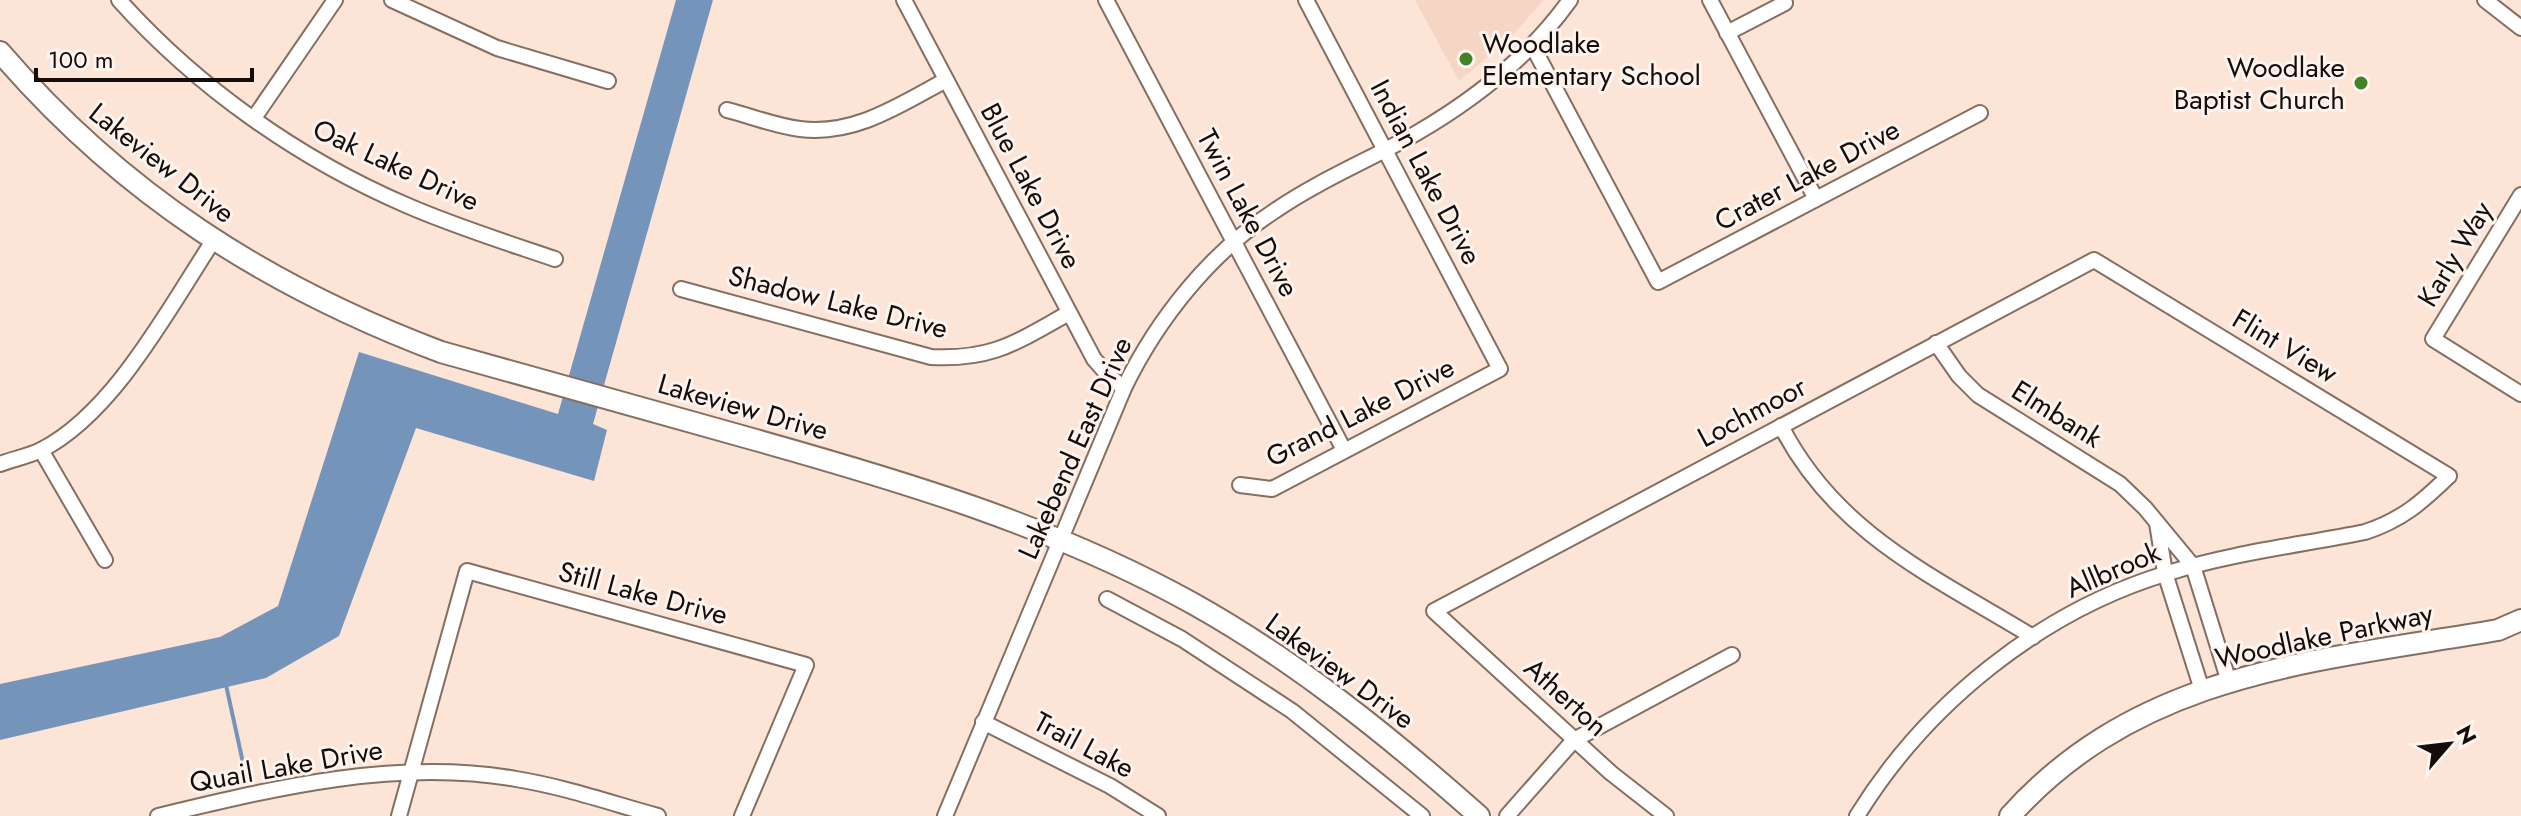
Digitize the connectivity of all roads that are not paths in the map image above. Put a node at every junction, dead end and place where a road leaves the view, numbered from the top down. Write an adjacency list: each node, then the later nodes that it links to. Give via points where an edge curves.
1 (119, 0): 19 (street, Oak Lake Drive, via 173,54)
2 (335, 0): 19 (street)
3 (392, 0): 16 (street, via 497,48)
4 (904, 0): 15 (street, Blue Lake Drive)
5 (1106, 0): 24 (street, Twin Lake Drive)
6 (1306, 0): 20 (street, Indian Lake Drive)
7 (1570, 0): 13 (street, Lakebend East Drive)
8 (1710, 0): 12 (street)
9 (2485, 0): 11 (street)
10 (1785, 3): 12 (street)
11 (2521, 28)
12 (1727, 33): 22 (street)
13 (1532, 45): 20 (street, Lakebend East Drive, via 1456,109); 22 (street, Crater Lake Drive, via 1658,282)
14 (0, 52): 23 (street, Lakeview Drive, via 95,149)
15 (946, 80): 17 (street, via 881,115 835,129 788,127); 28 (street, Blue Lake Drive)
16 (608, 81)
17 (727, 110)
18 (1980, 113): 22 (street, Crater Lake Drive)
19 (254, 118): 25 (street, Oak Lake Drive, via 278,137 405,205)
20 (1385, 150): 24 (street, Lakebend East Drive, via 1275,210); 30 (street, Indian Lake Drive)
21 (2521, 195): 32 (street, Karly Way, via 2433,339)
22 (1816, 199)
23 (213, 241): 34 (street, via 106,398); 40 (street, Lakeview Drive, via 297,290 441,352 885,476)
24 (1234, 243): 31 (street, Lakebend East Drive, via 1163,322); 35 (street, Twin Lake Drive)
25 (555, 259)
26 (2094, 260): 29 (street, Lochmoor); 37 (street, Flint View)
27 (681, 289): 28 (street, Shadow Lake Drive, via 931,357 989,354)
28 (1069, 313): 31 (street, Blue Lake Drive, via 1094,359)
29 (1936, 343): 33 (street, Lochmoor); 39 (street, Elmbank, via 1978,395 2120,484)
30 (1500, 369): 35 (street, Grand Lake Drive)
31 (1124, 388): 40 (street, Lakebend East Drive)
32 (2521, 394)
33 (1781, 426): 45 (street, Lochmoor); 49 (street, via 1824,492 1868,534)
34 (41, 450): 36 (street); 41 (street)
35 (1344, 450): 38 (street, Grand Lake Drive, via 1272,489)
36 (0, 464)
37 (2449, 476): 42 (street, Allbrook, via 2401,518 2383,526)
38 (1240, 485)
39 (2156, 523): 42 (street, Elmbank); 43 (street)
40 (1061, 539): 53 (street, Lakebend East Drive); 64 (street, Lakeview Drive, via 1188,601 1265,648 1320,685)
41 (105, 560)
42 (2193, 566): 43 (street, Allbrook); 51 (street, Elmbank)
43 (2165, 573): 49 (street, Allbrook, via 2106,597); 52 (street)
44 (1107, 599): 63 (street, via 1182,639 1292,711)
45 (1434, 611): 54 (street, Atherton)
46 (2521, 620): 47 (street, Woodlake Parkway)
47 (2498, 630): 48 (street, Woodlake Parkway); 51 (street, Woodlake Parkway)
48 (2521, 633)
49 (2033, 637): 67 (street, Allbrook, via 1947,705 1875,786)
50 (1732, 655): 54 (street)
51 (2229, 682): 52 (street, Woodlake Parkway)
52 (2202, 690): 68 (street, Woodlake Parkway, via 2107,734 2046,780)
53 (983, 722): 61 (street, Lakebend East Drive); 62 (street, Trail Lake)
54 (1574, 740): 65 (street); 66 (street, Atherton)
55 (411, 773): 56 (street, Quail Lake Drive, via 314,782); 58 (street); 59 (street, Quail Lake Drive, via 514,778); 60 (street, Still Lake Drive, via 467,571 806,665)
56 (184, 813): 57 (street, Quail Lake Drive)
57 (158, 816)
58 (399, 816)
59 (658, 816)
60 (742, 816)
61 (945, 816)
62 (1158, 816)
63 (1422, 816)
64 (1479, 816)
65 (1507, 816)
66 (1666, 816)
67 (1857, 816)
68 (2010, 816)

